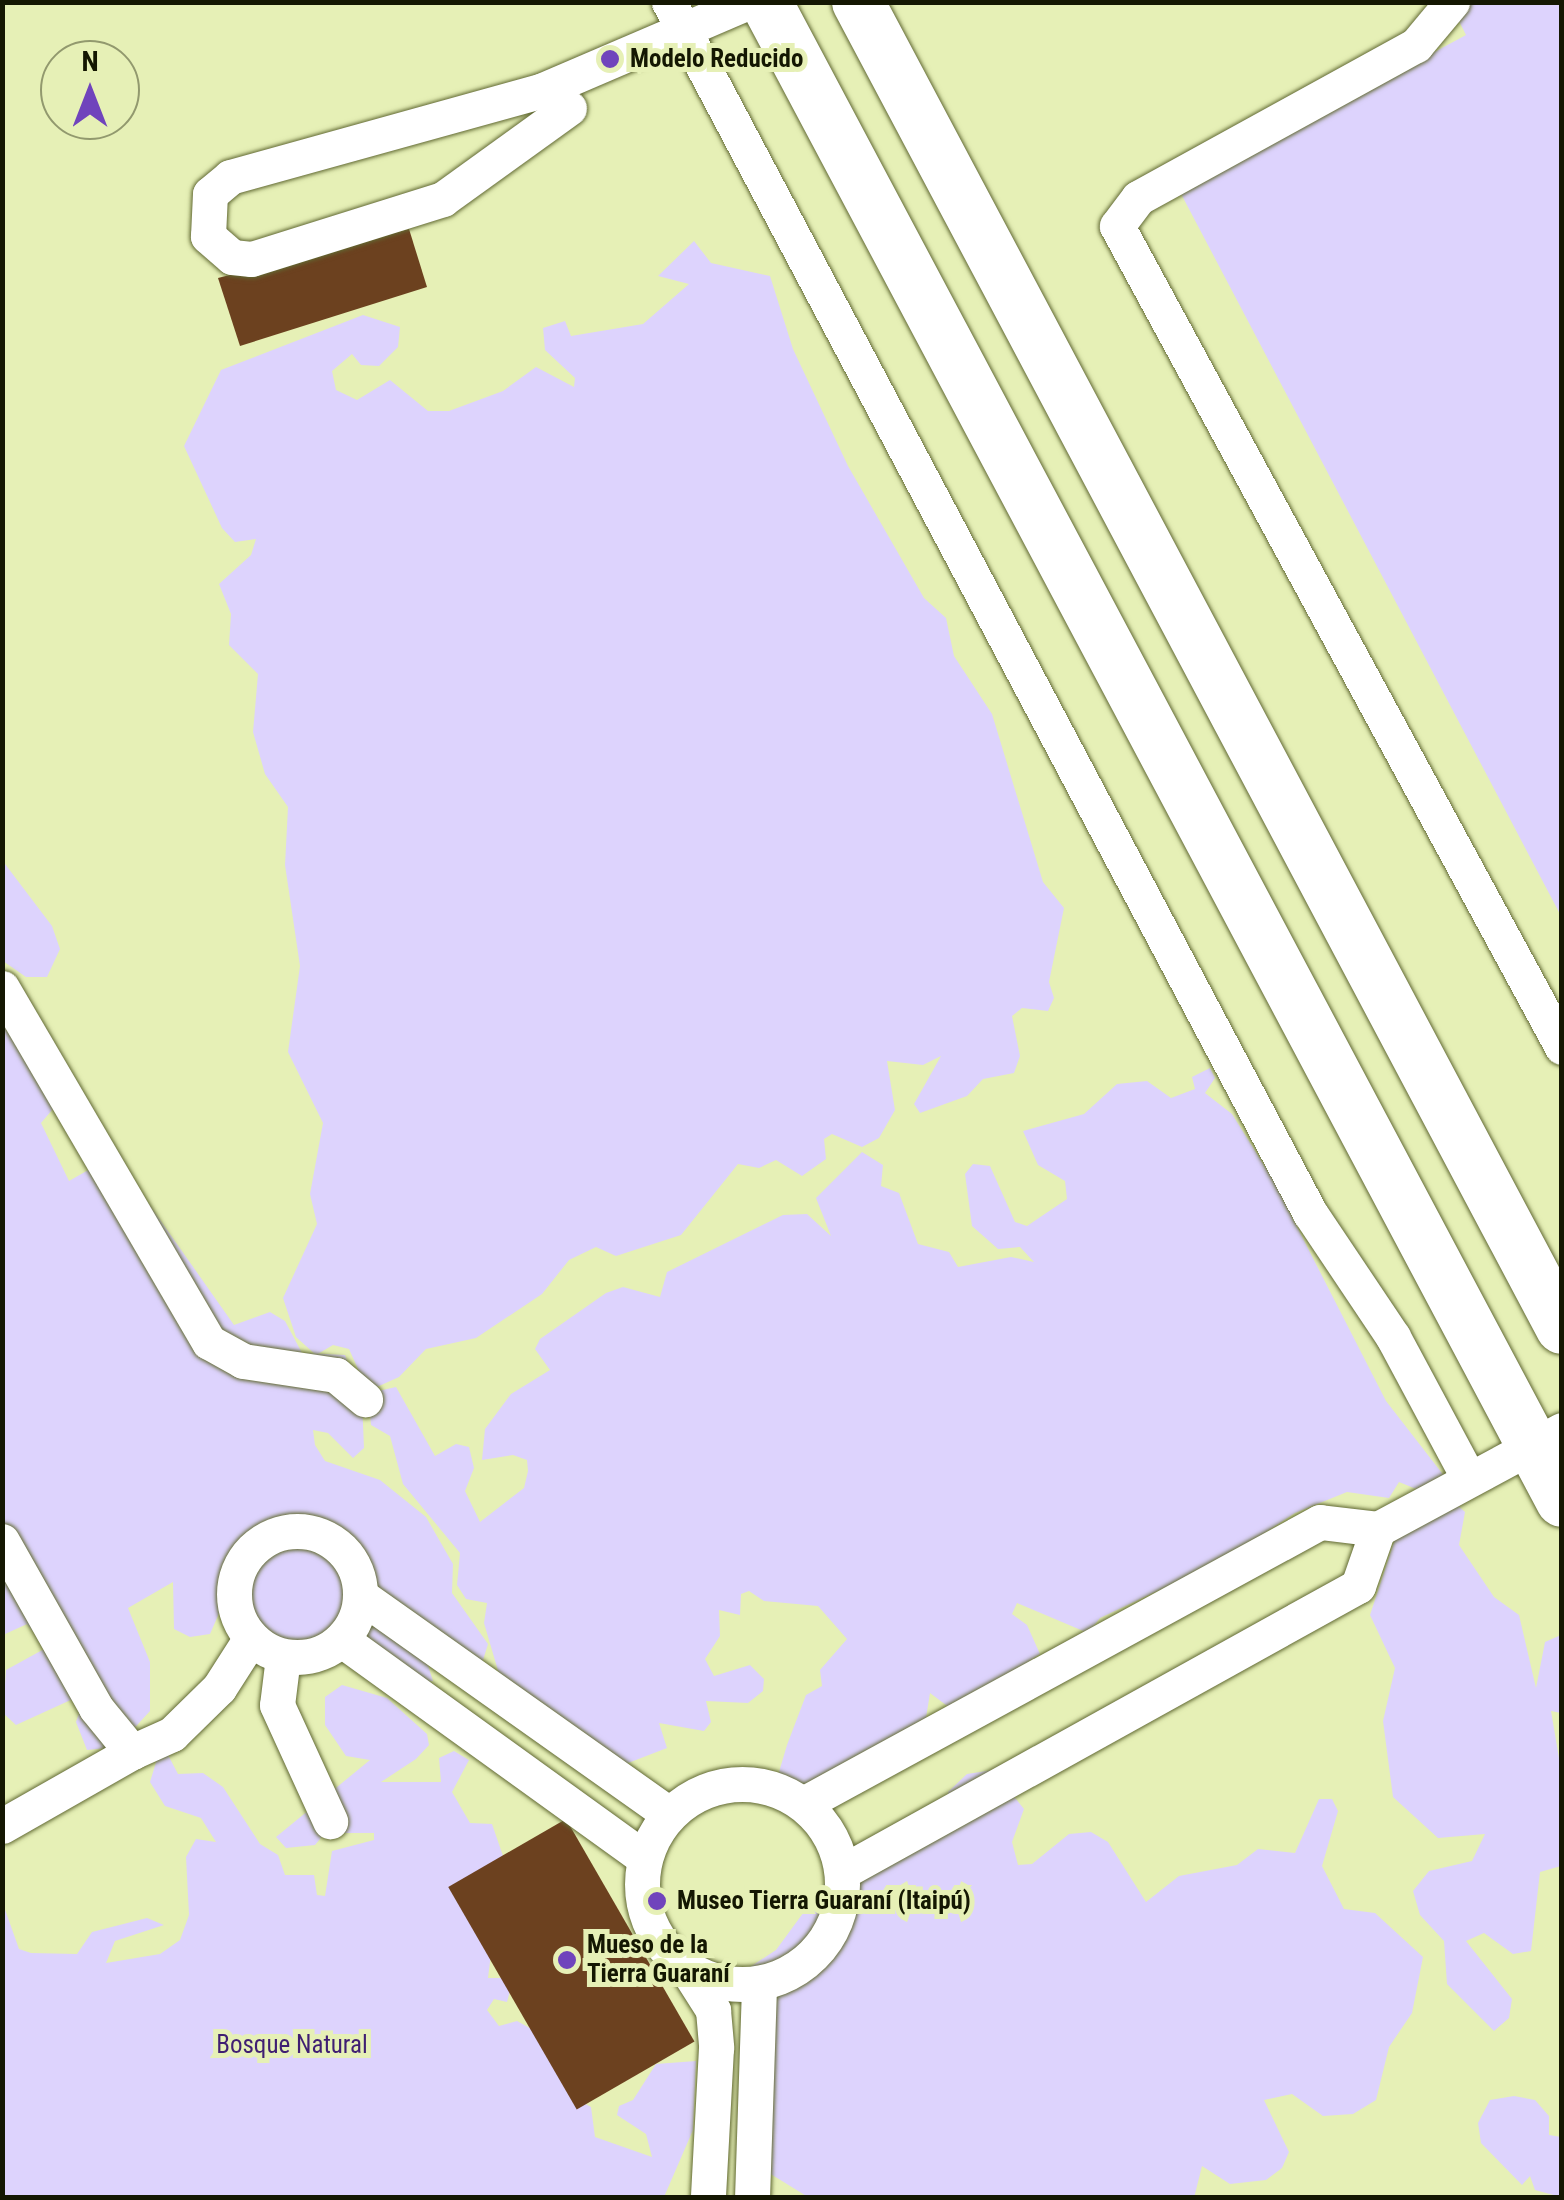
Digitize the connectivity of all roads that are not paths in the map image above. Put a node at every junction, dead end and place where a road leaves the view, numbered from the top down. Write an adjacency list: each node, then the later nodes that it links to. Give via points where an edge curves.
1 (748, 2): 5 (lane)
2 (766, 2): 13 (highway)
3 (858, 2): 11 (highway)
4 (1452, 2): 10 (lane, via 1416,44 1138,198 1117,226)
5 (674, 14): 7 (lane, via 543,90); 14 (lane, via 1310,1213 1393,1337)
6 (569, 108): 8 (lane)
7 (447, 120): 8 (lane); 8 (lane, via 230,177 210,194 208,236 232,257 251,259 443,198)
8 (474, 178)
9 (2, 988): 12 (lane, via 209,1342 242,1361 336,1375)
10 (1562, 1046)
11 (1562, 1328)
12 (365, 1399)
13 (1546, 1436): 14 (lane); 15 (highway)
14 (1467, 1475): 16 (lane)
15 (1562, 1501)
16 (1378, 1529): 23 (lane, via 1320,1522); 28 (lane, via 1358,1586)
17 (2, 1541): 22 (lane, via 96,1708)
18 (361, 1596): 19 (lane, via 358,1575 334,1542 315,1533 274,1535 256,1546 235,1580 239,1621); 20 (lane); 24 (lane)
19 (250, 1638): 21 (lane); 22 (lane, via 219,1688 172,1734)
20 (342, 1640): 21 (lane, via 315,1655); 27 (lane)
21 (284, 1656): 25 (lane, via 277,1704)
22 (132, 1752): 26 (lane)
23 (802, 1804): 24 (lane, via 777,1790 719,1786); 28 (lane, via 822,1822)
24 (668, 1814): 27 (lane)
25 (330, 1821)
26 (2, 1826)
27 (644, 1858): 29 (lane, via 647,1920)
28 (842, 1872): 30 (lane, via 831,1931 813,1956)
29 (687, 1969): 30 (lane, via 722,1983); 31 (lane, via 713,2010)
30 (759, 1984): 32 (lane)
31 (708, 2198)
32 (752, 2198)

